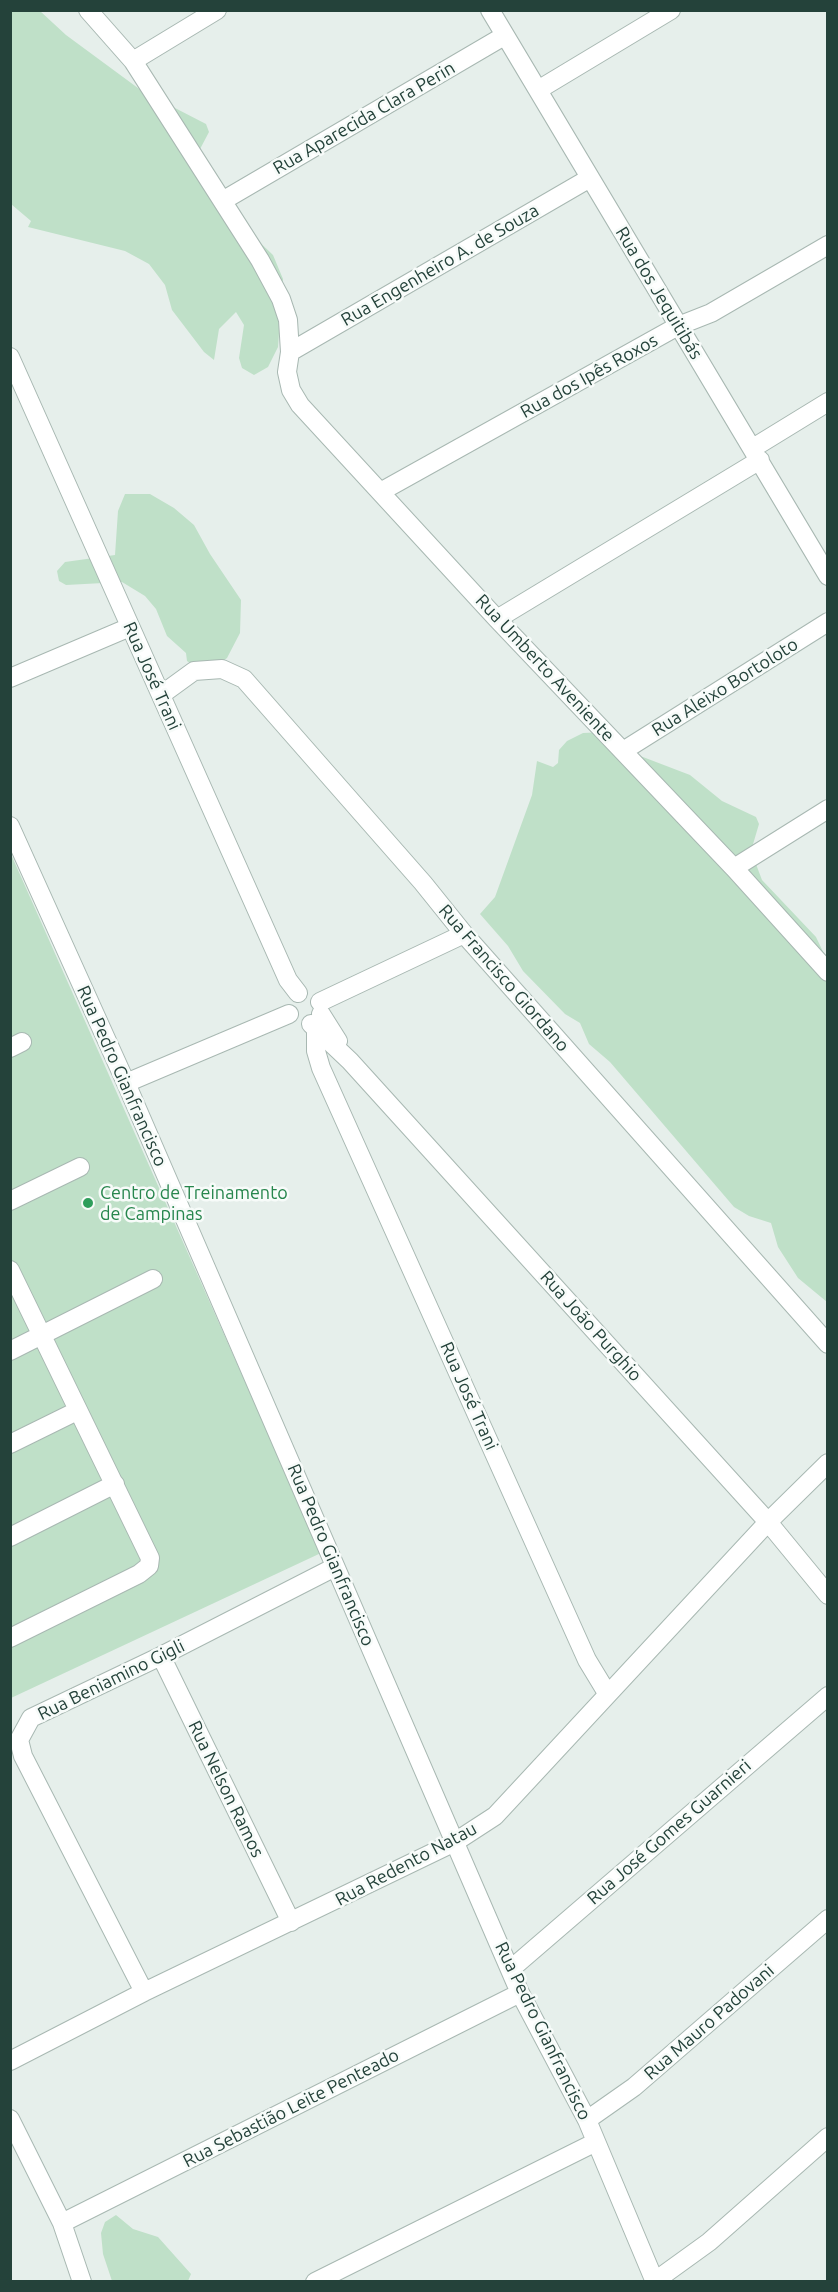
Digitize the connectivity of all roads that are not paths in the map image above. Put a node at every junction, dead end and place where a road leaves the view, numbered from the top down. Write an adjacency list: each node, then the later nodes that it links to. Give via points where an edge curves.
1 (88, 10): 6 (street, Rua Umberto Aveniente)
2 (217, 10): 6 (street)
3 (490, 10): 5 (street, Rua dos Jequitibás)
4 (671, 10): 7 (street)
5 (504, 36): 7 (street, Rua dos Jequitibás); 9 (street, Rua Aparecida Clara Perin)
6 (133, 61): 9 (street, Rua Umberto Aveniente)
7 (538, 90): 8 (street, Rua dos Jequitibás)
8 (590, 178): 11 (street, Rua dos Jequitibás); 12 (street, Rua Engenheiro A. de Souza)
9 (224, 200): 12 (street, Rua Umberto Aveniente, via 281,299 288,320)
10 (828, 245): 11 (street, Rua dos Ipês Roxos, via 711,313)
11 (678, 326): 15 (street, Rua dos Jequitibás); 16 (street, Rua dos Ipês Roxos)
12 (290, 352): 16 (street, Rua Umberto Aveniente, via 287,372 296,398)
13 (10, 357): 21 (street, Rua José Trani)
14 (828, 402): 15 (street)
15 (757, 454): 17 (street, Rua dos Jequitibás); 19 (street)
16 (382, 492): 19 (street, Rua Umberto Aveniente)
17 (821, 550): 18 (street, Rua dos Jequitibás)
18 (828, 576)
19 (497, 619): 24 (street, Rua Umberto Aveniente)
20 (828, 622): 24 (street, Rua Aleixo Bortoloto)
21 (130, 627): 22 (street); 23 (street, Rua José Trani)
22 (10, 678)
23 (161, 695): 28 (street, Rua Francisco Giordano, via 194,671 222,669 244,679); 30 (street, Rua José Trani, via 288,980)
24 (622, 751): 27 (street, Rua Umberto Aveniente)
25 (828, 809): 27 (street)
26 (10, 826): 34 (street, Rua Pedro Gianfrancisco)
27 (734, 868): 29 (street, Rua Umberto Aveniente)
28 (464, 934): 32 (street); 41 (street, Rua Francisco Giordano)
29 (828, 972)
30 (298, 993): 31 (street, via 290,1000); 32 (street, via 312,993)
31 (289, 1014): 32 (street, via 296,1023); 34 (street)
32 (317, 1017): 33 (street, Rua João Purghio); 35 (street, Rua José Trani, via 316,1051)
33 (350, 1060): 35 (street); 47 (street, Rua João Purghio)
34 (126, 1083): 49 (street, Rua Pedro Gianfrancisco)
35 (336, 1098): 53 (street, Rua José Trani, via 583,1649)
36 (80, 1167): 37 (street)
37 (10, 1201)
38 (10, 1270): 40 (street)
39 (153, 1279): 40 (street)
40 (41, 1336): 42 (street); 43 (street)
41 (828, 1344)
42 (10, 1351)
43 (77, 1411): 44 (street); 46 (street)
44 (10, 1444)
45 (828, 1463): 47 (street, Rua Redento Natau)
46 (115, 1484): 48 (street); 51 (street, via 150,1558 149,1566)
47 (768, 1522): 50 (street, Rua João Purghio); 53 (street, Rua Redento Natau)
48 (10, 1537)
49 (335, 1567): 52 (street, Rua Beniamino Gigli); 56 (street, Rua Pedro Gianfrancisco)
50 (828, 1595)
51 (10, 1638)
52 (161, 1656): 55 (street, Rua Beniamino Gigli, via 31,1719); 58 (street, Rua Nelson Ramos)
53 (607, 1693): 56 (street, Rua Redento Natau, via 495,1816)
54 (828, 1696): 59 (street, Rua José Gomes Guarnieri)
55 (15, 1736): 60 (street, Rua Beniamino Gigli)
56 (456, 1842): 58 (street, Rua Redento Natau); 59 (street, Rua Pedro Gianfrancisco)
57 (828, 1918): 64 (street, Rua Mauro Padovani, via 634,2087)
58 (291, 1922): 60 (street, Rua Redento Natau)
59 (511, 1969): 61 (street, Rua Pedro Gianfrancisco)
60 (144, 1992): 62 (street, Rua Redento Natau)
61 (520, 1993): 64 (street, Rua Pedro Gianfrancisco); 67 (street, Rua Sebastião Leite Penteado)
62 (10, 2061)
63 (10, 2119): 67 (street)
64 (587, 2120): 66 (street, Rua Pedro Gianfrancisco)
65 (828, 2137): 68 (street, via 709,2242)
66 (596, 2142): 68 (street, Rua Pedro Gianfrancisco); 70 (street)
67 (62, 2223): 69 (street)
68 (655, 2281)
69 (82, 2282)
70 (315, 2282)

